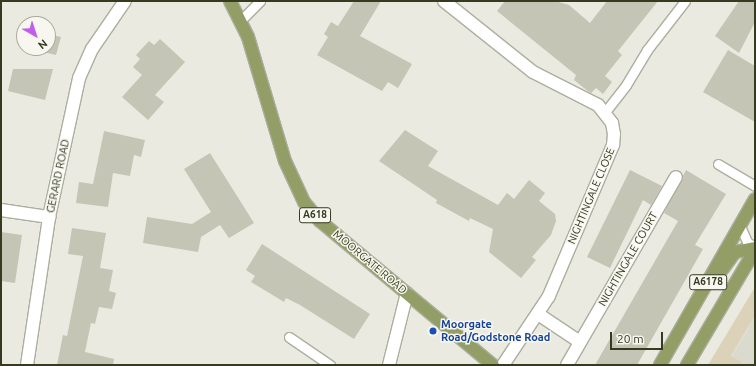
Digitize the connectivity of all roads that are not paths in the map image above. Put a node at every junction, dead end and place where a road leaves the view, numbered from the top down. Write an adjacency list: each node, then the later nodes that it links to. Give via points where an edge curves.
1 (125, 1): 13 (street, GERARD ROAD, via 92,49 79,78)
2 (230, 1): 6 (main road, MOORGATE ROAD / A618)
3 (260, 1): 6 (lane)
4 (444, 1): 7 (street, via 533,72)
5 (685, 1): 7 (lane, via 647,50 626,85)
6 (241, 20): 16 (main road, MOORGATE ROAD / A618, via 265,87 285,161 304,202 320,221)
7 (605, 112): 18 (street, NIGHTINGALE CLOSE, via 612,123 613,145 549,296)
8 (718, 164): 10 (lane)
9 (676, 177): 20 (street, NIGHTINGALE COURT)
10 (755, 186)
11 (755, 199): 14 (main road, A6178)
12 (1, 210): 13 (street)
13 (49, 217): 21 (street, GERARD ROAD)
14 (740, 226): 15 (lane, via 747,242); 17 (main road, A6178)
15 (755, 248): 17 (main road, A6178, via 735,252); 28 (main road)
16 (407, 293): 23 (street); 24 (main road, MOORGATE ROAD / A618)
17 (692, 311): 27 (main road, A6178)
18 (538, 314): 20 (street); 25 (street, NIGHTINGALE CLOSE)
19 (289, 337): 22 (lane)
20 (580, 342): 26 (street, NIGHTINGALE COURT)
21 (27, 365)
22 (330, 365)
23 (389, 365)
24 (493, 365)
25 (503, 365)
26 (567, 365)
27 (660, 365)
28 (687, 365)

